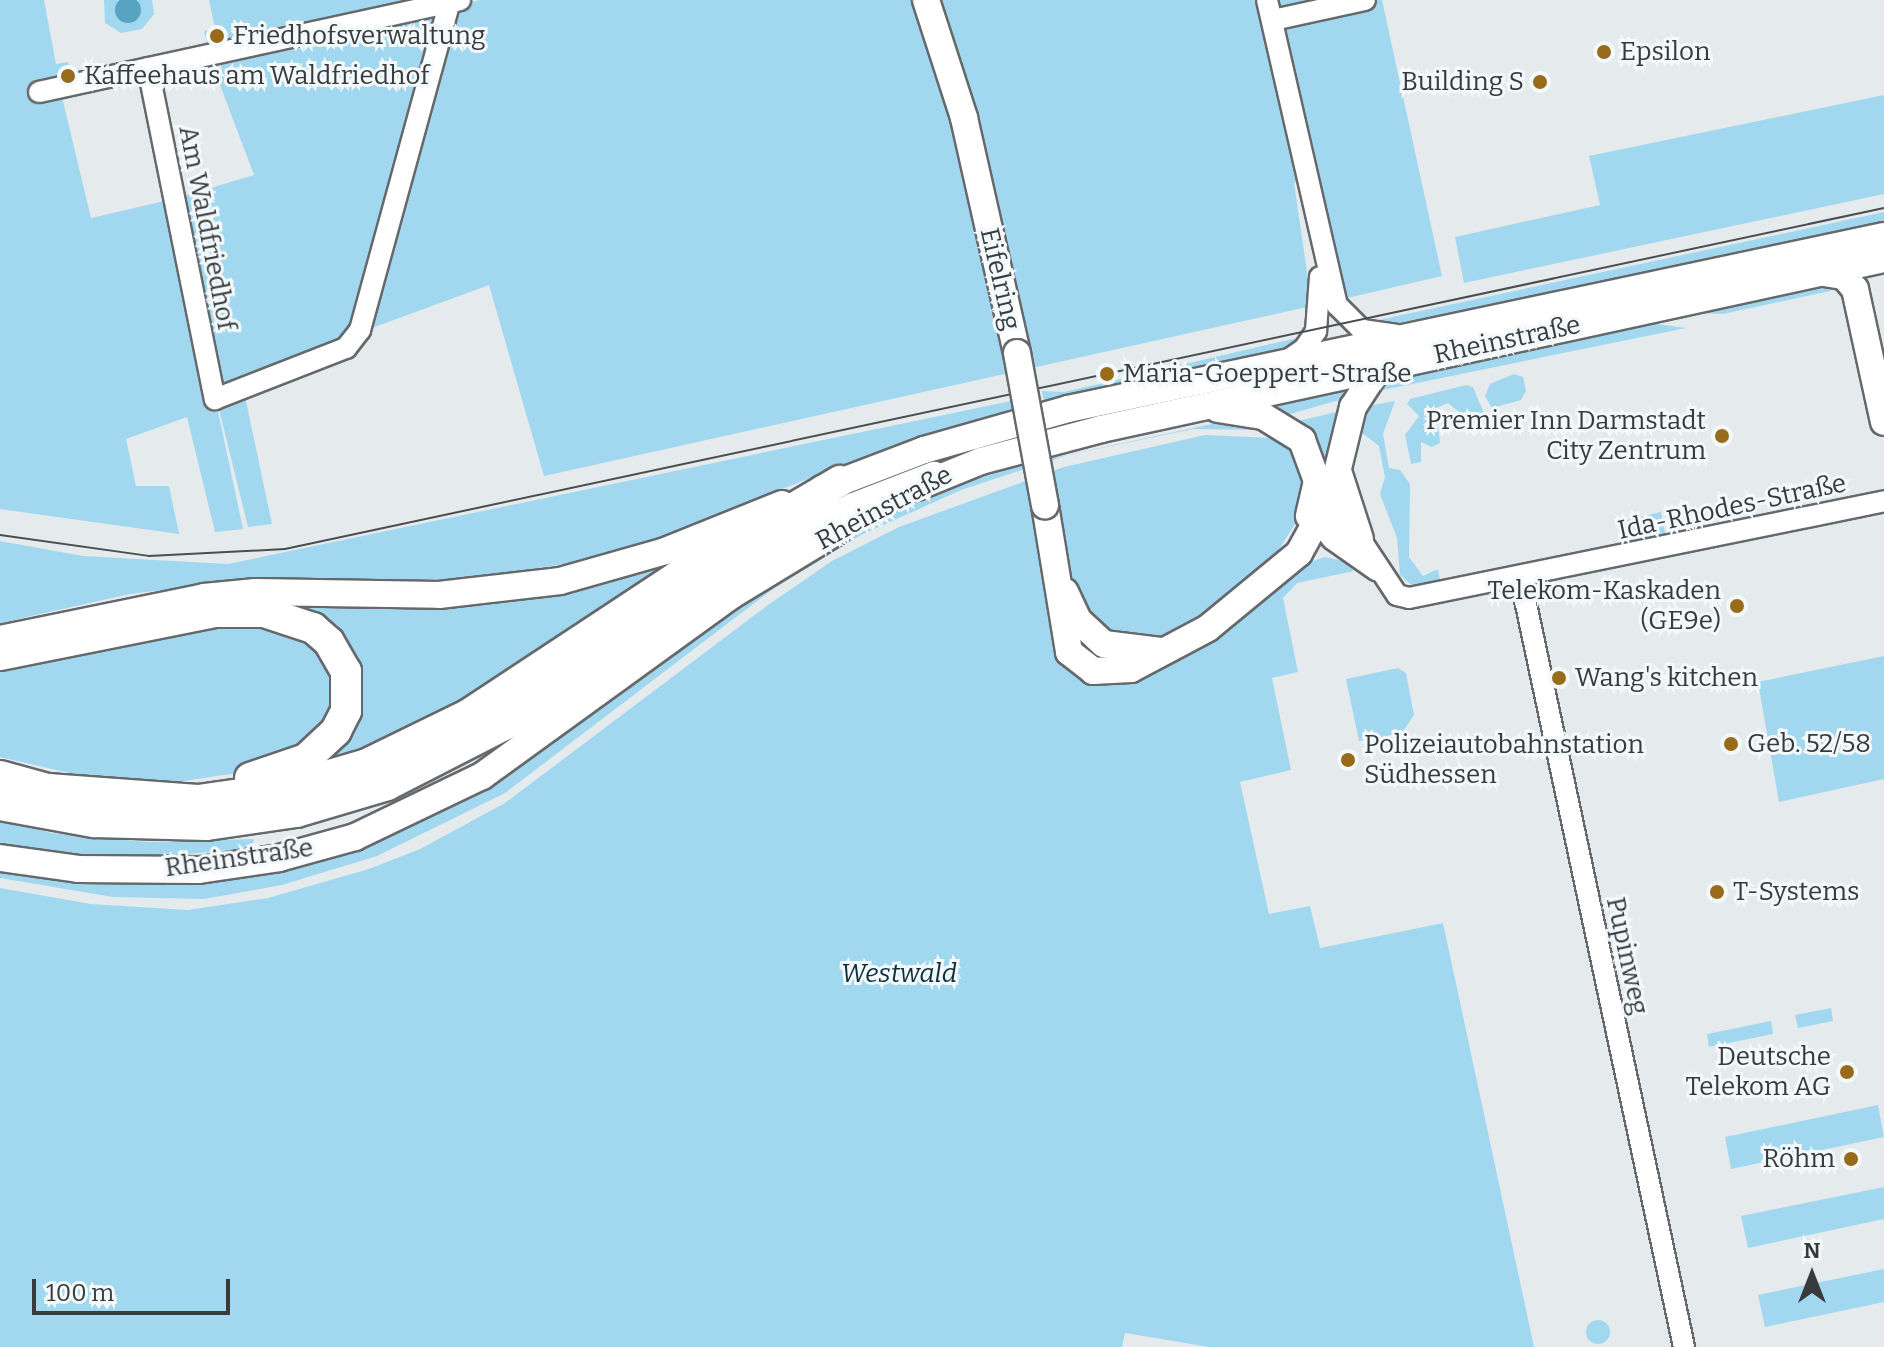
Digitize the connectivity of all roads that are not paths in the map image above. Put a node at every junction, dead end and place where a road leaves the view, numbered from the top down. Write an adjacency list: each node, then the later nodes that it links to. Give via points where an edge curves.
1 (926, 0): 24 (main road, Eifelring, bridge, via 964,118 1017,353 1056,562 1078,620 1104,644 1141,652 1176,648)
2 (1365, 0): 4 (street)
3 (455, 1): 5 (street); 5 (street, Am Waldfriedhof, via 360,330 346,348 215,399)
4 (1270, 10): 7 (street)
5 (148, 68): 6 (street)
6 (39, 92)
7 (1317, 233): 11 (street, via 1343,315 1372,333); 12 (street, via 1319,321 1304,349)
8 (1884, 236): 11 (main road, Rheinstraße)
9 (1884, 259): 10 (main road, Rheinstraße)
10 (1824, 273): 13 (main road, Rheinstraße); 15 (main road, via 1844,276 1855,289)
11 (1408, 336): 12 (main road, Rheinstraße)
12 (1280, 365): 18 (main road, Rheinstraße, via 1068,409 924,450)
13 (1379, 367): 14 (main road, Rheinstraße); 16 (main road, via 1353,407)
14 (1200, 406): 17 (main road, Rheinstraße, via 1041,444); 20 (main road, via 1263,416 1296,433 1316,472)
15 (1884, 422)
16 (1339, 474): 20 (main road); 21 (main road)
17 (934, 477): 29 (highway, via 854,508 765,552 508,723 387,785 296,812 207,825 94,822); 30 (main road, Rheinstraße, via 729,597 525,748 396,820 304,851 199,870 78,869)
18 (840, 481): 25 (main road, Rheinstraße, via 665,551 560,581 439,595 256,592 204,597); 28 (highway, via 678,576 469,714 367,764 289,787 198,800)
19 (1884, 501): 23 (street, Ida-Rhodes-Straße)
20 (1318, 517): 21 (street); 22 (main road, Eifelring); 24 (main road, Eifelring)
21 (1355, 545): 22 (street); 23 (street, via 1397,595 1409,598)
22 (1299, 553): 24 (main road, Eifelring)
23 (1520, 576): 31 (street, Pupinweg)
24 (1257, 591)
25 (0, 639)
26 (0, 655): 28 (highway, via 241,611 264,612 313,628 329,642 346,671 346,711 336,731 306,759 180,788)
27 (0, 776): 28 (highway)
28 (48, 789)
29 (0, 805)
30 (0, 858)
31 (1684, 1347)

